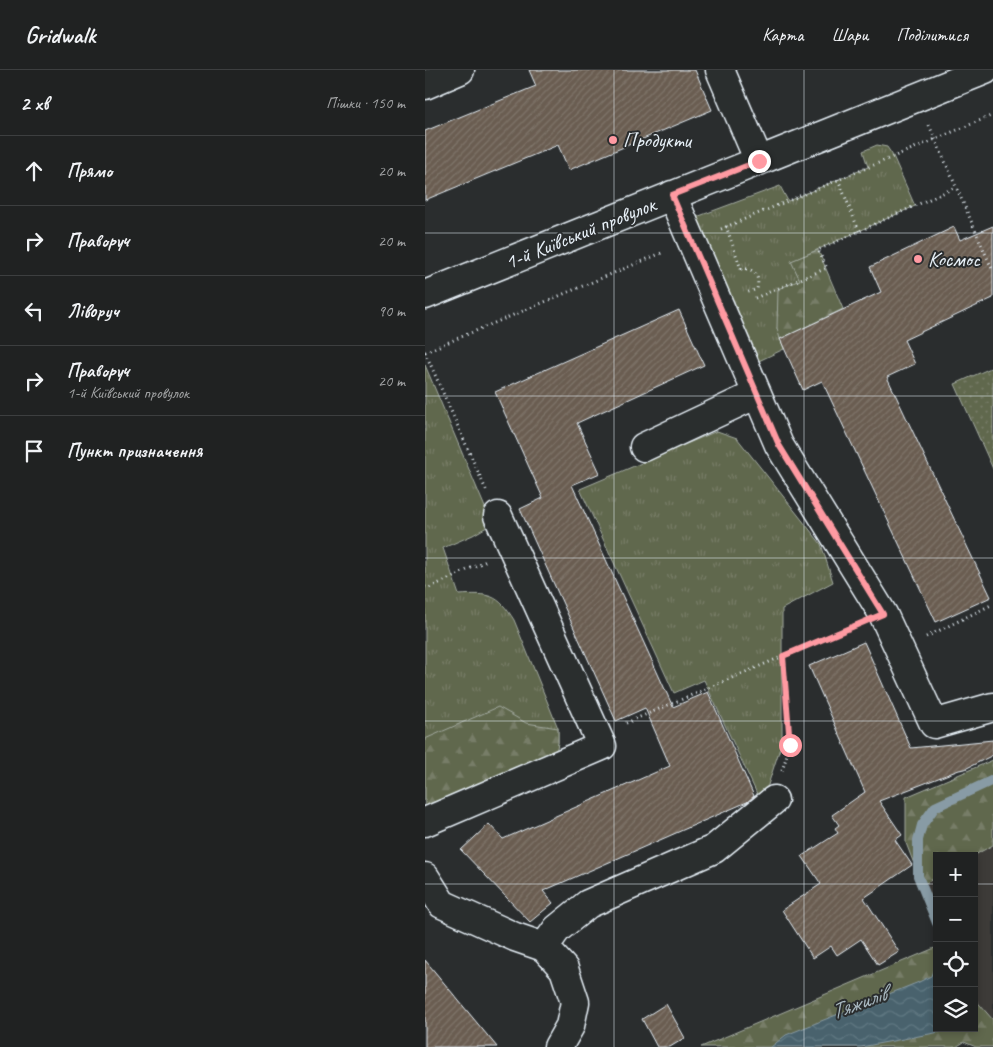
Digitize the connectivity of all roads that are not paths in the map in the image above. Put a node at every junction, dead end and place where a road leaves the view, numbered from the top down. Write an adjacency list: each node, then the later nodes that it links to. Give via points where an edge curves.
1 (460, 70): 4 (street)
2 (720, 70): 5 (street)
3 (985, 70): 5 (street, 1-й Київський провулок)
4 (425, 85)
5 (759, 161): 6 (street, 1-й Київський провулок)
6 (672, 195): 7 (street, 1-й Київський провулок); 8 (street)
7 (425, 295)
8 (757, 394): 9 (street); 11 (street, via 779,445 883,614 934,724)
9 (644, 447)
10 (497, 516): 13 (street, via 602,746)
11 (993, 707)
12 (774, 800): 15 (street, via 714,849 588,904 557,929)
13 (425, 822)
14 (425, 877): 15 (street, via 442,904)
15 (544, 947): 16 (street, via 564,968 575,1002 570,1026)
16 (558, 1047)

